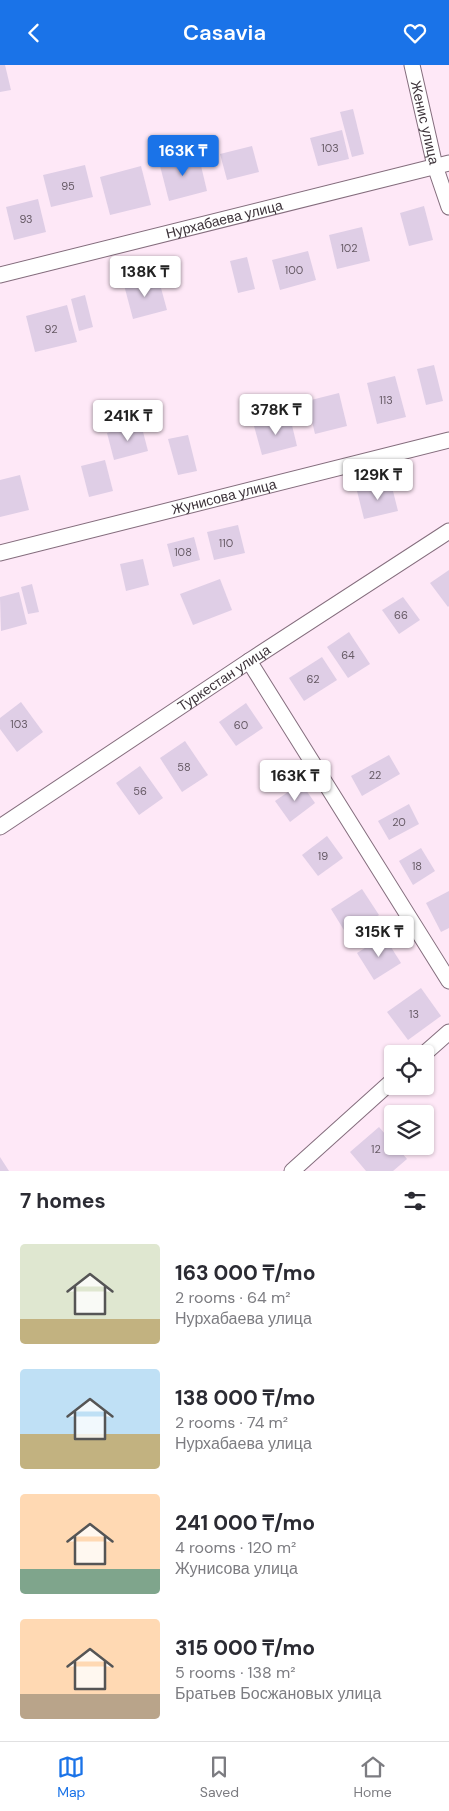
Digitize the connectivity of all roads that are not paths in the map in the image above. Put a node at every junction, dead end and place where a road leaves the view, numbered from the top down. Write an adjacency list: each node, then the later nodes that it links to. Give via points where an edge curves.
1 (412, 65): 2 (street, Женис улица)
2 (442, 165): 3 (street, Женис улица); 4 (street, Нурхабаева улица)
3 (449, 207)
4 (0, 275)
5 (449, 440): 7 (street, Жунисова улица)
6 (449, 531): 8 (street, Туркестан улица)
7 (0, 553)
8 (249, 661): 9 (street, Туркестан улица); 10 (street)
9 (0, 827)
10 (449, 981)
11 (449, 1032): 12 (street)
12 (434, 1045)
13 (384, 1088): 14 (street)
14 (292, 1171)

